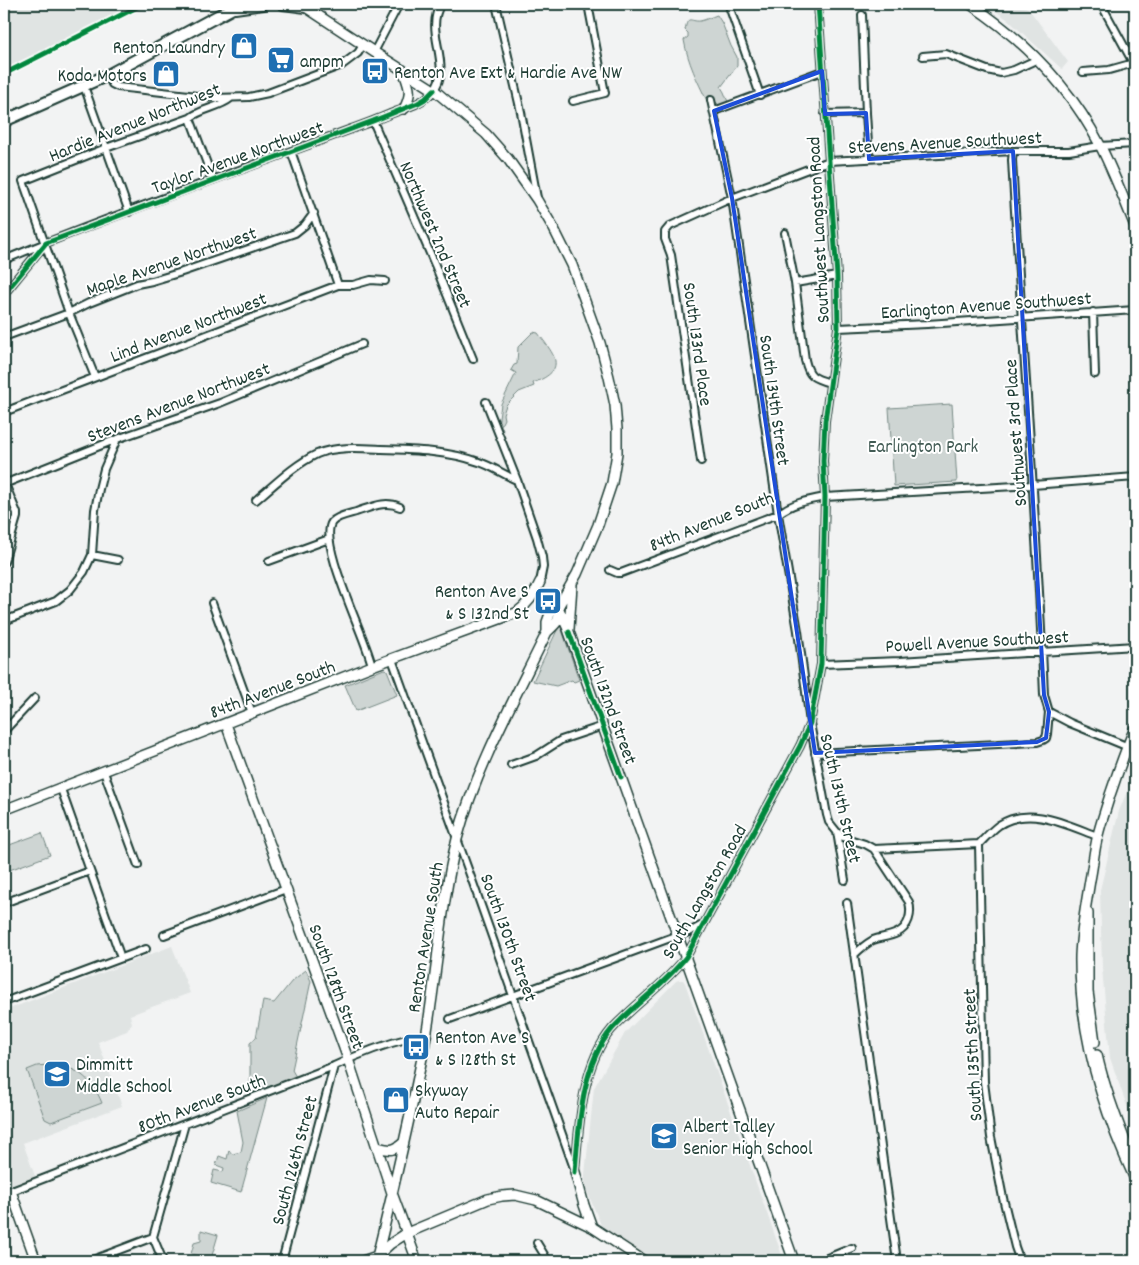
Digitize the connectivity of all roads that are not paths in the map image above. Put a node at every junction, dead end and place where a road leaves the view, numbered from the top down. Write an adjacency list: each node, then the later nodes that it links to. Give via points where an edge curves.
1 (263, 4): 11 (main road)
2 (284, 4): 10 (main road)
3 (399, 4): 15 (street)
4 (441, 4): 24 (street, via 435,31 440,78)
5 (496, 4): 45 (street)
6 (588, 4): 28 (street, via 605,93)
7 (818, 4): 20 (street, Southwest Langston Road)
8 (970, 4): 17 (main road, via 999,24)
9 (1101, 4): 18 (street)
10 (304, 5): 14 (main road, Renton Avenue South)
11 (236, 6): 22 (main road)
12 (729, 6): 25 (street)
13 (862, 15): 31 (street)
14 (363, 45): 15 (main road, Renton Avenue South); 26 (street, Hardie Avenue Northwest, via 342,65 268,93)
15 (374, 52): 19 (main road, Renton Avenue South)
16 (923, 56): 17 (street, via 946,54 1001,73)
17 (1038, 59): 37 (main road, via 1073,100)
18 (1134, 65): 21 (street)
19 (403, 70): 24 (main road, Renton Avenue South); 29 (main road, via 410,93)
20 (822, 71): 25 (street); 32 (street, Southwest Langston Road)
21 (1083, 72)
22 (108, 75): 23 (main road); 26 (street, via 112,84 118,87)
23 (84, 86): 34 (main road); 38 (street)
24 (434, 90): 29 (street, Taylor Avenue Northwest, via 426,99); 45 (main road, Renton Avenue South, via 486,134)
25 (760, 95): 30 (street)
26 (231, 98): 33 (street, Hardie Avenue Northwest)
27 (711, 100): 30 (street, South 134th Street)
28 (573, 101)
29 (404, 109): 35 (street, Taylor Avenue Northwest)
30 (714, 112): 44 (street, South 134th Street)
31 (866, 113): 32 (street); 41 (street)
32 (825, 114): 42 (street, Southwest Langston Road)
33 (190, 118): 38 (street, Hardie Avenue Northwest); 43 (street)
34 (4, 121)
35 (373, 121): 39 (street, Taylor Avenue Northwest); 65 (street, Northwest 2nd Street)
36 (1135, 144): 37 (street, Stevens Avenue Southwest)
37 (1100, 146): 40 (street, Stevens Avenue Southwest, via 1069,151); 48 (main road)
38 (106, 148): 46 (street); 51 (street, Hardie Avenue Northwest, via 24,181)
39 (291, 151): 43 (street, Taylor Avenue Northwest); 47 (street)
40 (1013, 151): 41 (street, Stevens Avenue Southwest); 61 (street, Southwest 3rd Place)
41 (869, 159): 42 (street, Stevens Avenue Southwest)
42 (829, 161): 44 (street, Stevens Avenue Southwest); 53 (street, Southwest Langston Road)
43 (213, 180): 46 (street, Taylor Avenue Northwest)
44 (732, 198): 49 (street, Stevens Avenue Southwest, via 670,226); 80 (street, South 134th Street)
45 (537, 200): 88 (main road, Renton Avenue South, via 572,265 600,344 616,413 617,453 612,483 598,525)
46 (129, 212): 51 (street, Taylor Avenue Northwest)
47 (314, 213): 56 (street); 60 (street, Maple Avenue Northwest, via 295,233 137,284)
48 (1135, 226)
49 (665, 232): 72 (street, South 133rd Place)
50 (786, 233): 55 (street)
51 (46, 243): 52 (street, Taylor Avenue Northwest); 57 (street); 60 (street)
52 (4, 260)
53 (837, 276): 55 (street); 62 (street, Southwest Langston Road)
54 (385, 281): 56 (street, Lind Avenue Northwest)
55 (795, 283): 68 (street, via 807,368 816,379)
56 (338, 285): 67 (street, Lind Avenue Northwest)
57 (4, 294)
58 (1135, 310): 59 (street, Earlington Avenue Southwest)
59 (1093, 312): 61 (street, Earlington Avenue Southwest); 66 (street)
60 (69, 313): 63 (street, Maple Avenue Northwest); 67 (street)
61 (1021, 317): 62 (street, Earlington Avenue Southwest); 76 (street, Southwest 3rd Place)
62 (838, 328): 68 (street, Southwest Langston Road)
63 (4, 337)
64 (362, 344): 71 (street, Stevens Avenue Northwest, via 220,402)
65 (473, 359)
66 (1095, 374)
67 (95, 377): 70 (street, Lind Avenue Northwest)
68 (830, 383): 77 (street, Southwest Langston Road, via 824,421)
69 (486, 402): 74 (street)
70 (4, 412)
71 (117, 439): 75 (street, Stevens Avenue Northwest); 82 (street, via 98,489)
72 (701, 461)
73 (1135, 477): 76 (street, 84th Avenue South)
74 (517, 480): 78 (street, via 481,462 459,456 357,448 319,453 307,459); 87 (street, via 542,557)
75 (4, 484): 85 (street, via 17,513)
76 (1033, 485): 77 (street, 84th Avenue South); 94 (street, Southwest 3rd Place)
77 (825, 497): 80 (street, 84th Avenue South, via 794,505); 96 (street, Southwest Langston Road)
78 (256, 500)
79 (400, 507): 81 (street, via 383,504 337,518 329,529)
80 (778, 514): 86 (street, 84th Avenue South, via 621,573); 101 (street, South 134th Street)
81 (329, 539): 84 (street); 97 (street, via 333,559)
82 (92, 555): 83 (street); 91 (street, via 78,580 63,596)
83 (118, 560)
84 (269, 561)
85 (4, 562)
86 (610, 570)
87 (540, 582): 95 (main road, 84th Avenue South, via 531,600 516,614)
88 (572, 582): 90 (main road, Renton Avenue South); 92 (main road)
89 (212, 603): 100 (street)
90 (558, 606): 92 (main road, South 132nd Street); 114 (main road, Renton Avenue South, via 560,617 547,632 499,730 474,788)
91 (4, 621)
92 (569, 632): 103 (main road, South 132nd Street)
93 (1135, 646): 94 (street, Powell Avenue Southwest)
94 (1042, 652): 96 (street, Powell Avenue Southwest); 99 (street, Southwest 3rd Place, via 1044,695)
95 (392, 659): 97 (main road, 84th Avenue South); 114 (street, South 130th Street)
96 (821, 664): 101 (street, Southwest Langston Road)
97 (372, 666): 100 (main road, 84th Avenue South)
98 (35, 698): 105 (street)
99 (1049, 712): 106 (street); 107 (street, Southwest 3rd Place, via 1046,738 1037,742)
100 (252, 713): 102 (main road, 84th Avenue South)
101 (810, 723): 107 (street, South 134th Street); 124 (street, South Langston Road)
102 (226, 724): 109 (main road, 84th Avenue South); 120 (main road, South 128th Street)
103 (603, 726): 108 (street, via 561,740 536,756); 126 (main road, South 132nd Street)
104 (1135, 728): 106 (main road)
105 (4, 731)
106 (1126, 746): 113 (main road)
107 (815, 753): 112 (street, South 134th Street, via 827,815)
108 (511, 765)
109 (104, 772): 110 (main road, 84th Avenue South); 117 (street)
110 (61, 789): 111 (main road, 84th Avenue South); 118 (street)
111 (4, 810)
112 (837, 832): 116 (street); 119 (street, South 134th Street)
113 (1097, 836): 115 (street, via 1038,816 1002,823); 121 (main road)
114 (458, 838): 131 (street, South 130th Street); 138 (main road, Renton Avenue South, via 444,906 424,1047)
115 (979, 844): 116 (street); 162 (street, South 135th Street, via 984,1082 1002,1198)
116 (874, 849): 128 (street, via 909,902 910,915 904,928 897,933 873,940)
117 (138, 865)
118 (90, 870): 123 (street); 130 (street)
119 (845, 880)
120 (286, 888): 125 (street); 135 (main road, South 128th Street)
121 (1088, 895): 140 (main road, via 1088,992 1093,1036 1102,1077); 142 (main road, via 1080,955 1085,1020 1096,1079 1113,1130)
122 (847, 903): 128 (street)
123 (4, 904)
124 (705, 923): 126 (street); 129 (street, South Langston Road)
125 (164, 935)
126 (678, 936): 129 (main road, South 132nd Street); 131 (street)
127 (146, 949): 130 (street)
128 (854, 955): 161 (street)
129 (686, 957): 141 (street, South Langston Road, via 612,1030 602,1044 589,1073 584,1095); 159 (main road, South 132nd Street)
130 (122, 958): 132 (street)
131 (514, 995): 133 (street); 141 (street, South 130th Street)
132 (4, 1002)
133 (450, 1019)
134 (410, 1038): 135 (street, 80th Avenue South)
135 (348, 1059): 136 (street, 80th Avenue South); 139 (main road, South 128th Street)
136 (334, 1066): 137 (street, 80th Avenue South); 154 (street, South 126th Street)
137 (185, 1124): 143 (street, 80th Avenue South); 147 (street)
138 (403, 1143): 139 (main road, via 391,1150); 144 (main road, Renton Avenue South)
139 (377, 1147): 144 (main road, South 128th Street)
140 (1135, 1166)
141 (575, 1172): 145 (main road, South 130th Street)
142 (1135, 1179)
143 (7, 1193): 151 (main road)
144 (392, 1193): 146 (main road, South 128th Street); 150 (main road, Renton Avenue South)
145 (592, 1227): 146 (main road, via 536,1200 515,1195 488,1199); 158 (main road)
146 (407, 1233): 150 (main road); 156 (main road, South 128th Street)
147 (153, 1237): 152 (street); 153 (street)
148 (537, 1243): 157 (street)
149 (852, 1248): 160 (street)
150 (376, 1259): 155 (main road)
151 (36, 1261)
152 (90, 1261)
153 (163, 1261)
154 (282, 1261)
155 (364, 1261)
156 (417, 1261)
157 (548, 1261)
158 (644, 1261)
159 (794, 1261)
160 (820, 1261)
161 (897, 1261)
162 (1020, 1261)

